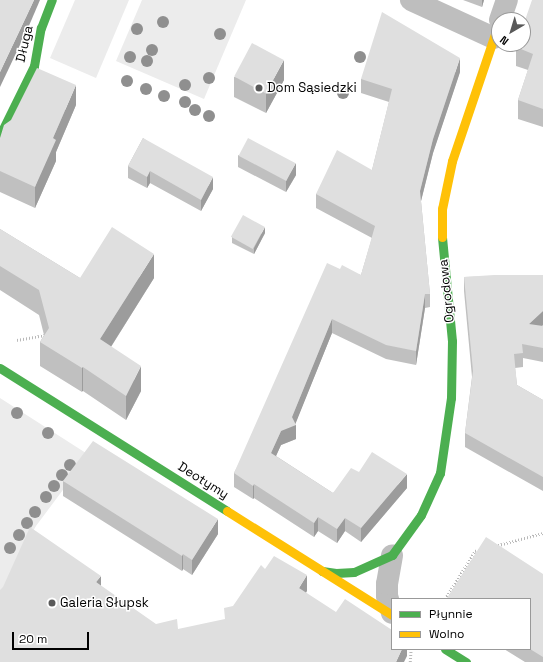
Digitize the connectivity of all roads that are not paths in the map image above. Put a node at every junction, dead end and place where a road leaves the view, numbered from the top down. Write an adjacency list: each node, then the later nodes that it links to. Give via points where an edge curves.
1 (52, 0): 7 (street, Długa, via 41,28 34,66)
2 (411, 0): 5 (street)
3 (506, 0): 4 (street, Ogrodowa)
4 (502, 12)
5 (491, 25)
6 (491, 45): 9 (street, Ogrodowa, via 452,161 442,209 442,247 452,341 451,398 440,473 421,514)
7 (0, 135)
8 (0, 368): 10 (street, Deotymy)
9 (392, 555): 10 (street, Ogrodowa, via 354,572); 11 (street, Ogrodowa, via 387,584)
10 (322, 571): 12 (street, Deotymy)
11 (391, 610)
12 (391, 613)
13 (447, 650): 14 (street)
14 (466, 662)

